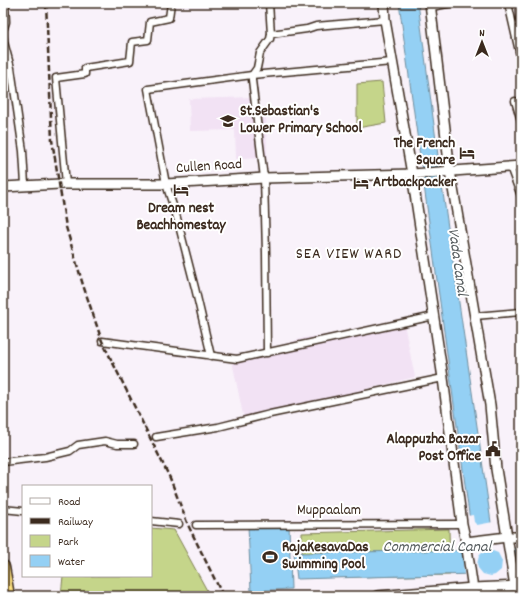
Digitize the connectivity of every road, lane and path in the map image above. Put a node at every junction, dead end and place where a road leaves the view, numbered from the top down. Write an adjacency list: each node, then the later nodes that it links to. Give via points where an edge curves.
1 (5, 3): 22 (street, via 4,42 11,68 23,151)
2 (171, 3): 20 (street, via 169,18 150,22 148,40 132,42 130,61 85,68 85,74 56,78)
3 (269, 3): 9 (street)
4 (384, 3): 8 (main road)
5 (453, 3): 7 (street)
6 (508, 3): 10 (street)
7 (431, 5): 17 (main road)
8 (385, 20): 9 (street, via 316,26); 11 (main road)
9 (270, 37): 12 (street, via 260,53 257,68)
10 (520, 56)
11 (392, 62): 12 (street); 18 (main road)
12 (252, 75): 19 (street); 21 (street, via 148,89)
13 (514, 101): 14 (street)
14 (521, 121)
15 (521, 166): 16 (main road)
16 (510, 167): 17 (main road); 24 (street)
17 (450, 171): 18 (main road, Cullen Road); 27 (main road)
18 (414, 173): 19 (main road, Cullen Road); 26 (main road)
19 (264, 178): 21 (main road, Cullen Road); 29 (street)
20 (66, 184): 21 (main road, Cullen Road); 22 (main road, Cullen Road)
21 (166, 184): 30 (street, via 177,218)
22 (25, 185): 23 (main road, Cullen Road)
23 (3, 186)
24 (521, 196)
25 (521, 312): 27 (street)
26 (434, 316): 29 (street); 31 (main road)
27 (475, 316): 42 (main road, via 490,405)
28 (102, 341): 30 (street)
29 (267, 353): 30 (street, via 237,359)
30 (211, 356)
31 (443, 378): 32 (street, via 218,427); 39 (main road)
32 (156, 437)
33 (134, 444): 34 (street, via 105,441 90,443 78,445 70,452)
34 (3, 462)
35 (3, 509): 36 (street)
36 (22, 511)
37 (152, 522): 38 (street)
38 (179, 524)
39 (462, 524): 40 (street, Muppaalam); 43 (main road)
40 (196, 525)
41 (521, 537): 42 (main road)
42 (503, 538): 43 (main road); 45 (main road)
43 (469, 545): 46 (main road, via 470,574)
44 (3, 567): 47 (highway)
45 (518, 586): 46 (main road)
46 (474, 591): 48 (main road)
47 (8, 596)
48 (377, 596)

